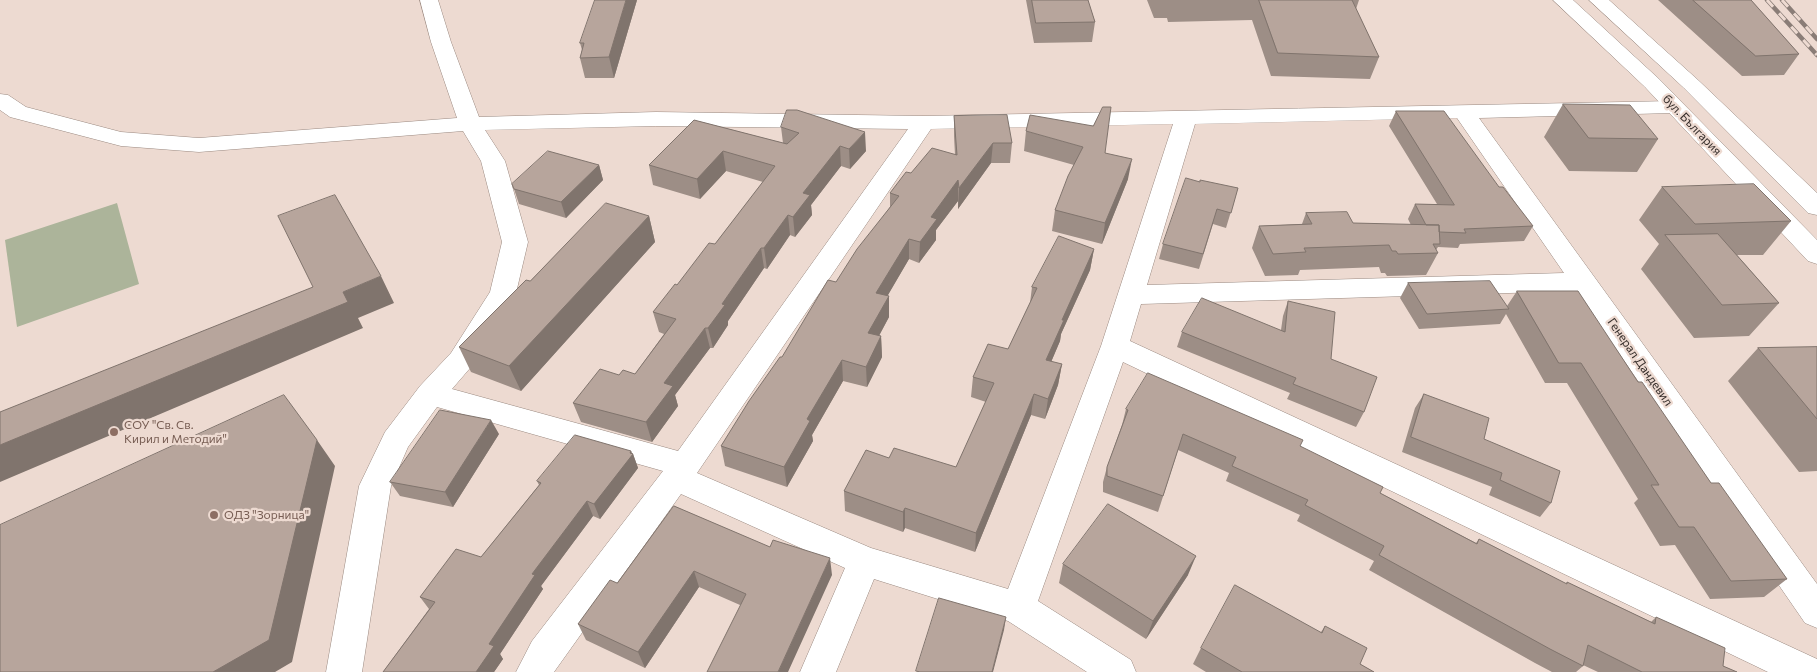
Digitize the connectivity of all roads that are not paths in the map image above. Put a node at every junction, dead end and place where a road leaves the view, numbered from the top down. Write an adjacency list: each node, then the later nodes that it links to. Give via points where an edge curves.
1 (429, 0): 9 (street)
2 (1562, 0): 5 (street, бул. България, via 1652,83)
3 (1598, 0): 10 (street, via 1691,84)
4 (0, 100): 9 (street, via 18,112 121,139 199,144)
5 (1673, 107): 6 (street); 11 (street, бул. България)
6 (1463, 111): 7 (street); 12 (street, Генерал Дандевил)
7 (1186, 117): 8 (street); 13 (street)
8 (924, 123): 9 (street, via 679,119); 16 (street)
9 (470, 124): 15 (street, via 493,161 516,242 503,293 461,360)
10 (1817, 207)
11 (1817, 255)
12 (1584, 282): 13 (street); 19 (street, Генерал Дандевил)
13 (1131, 295): 14 (street)
14 (1115, 346): 18 (street); 24 (street)
15 (430, 394): 16 (street); 20 (street, via 396,441 375,486)
16 (681, 471): 17 (street); 21 (street)
17 (866, 561): 18 (street); 22 (street)
18 (1018, 608): 23 (street)
19 (1817, 612)
20 (344, 672)
21 (534, 672)
22 (818, 672)
23 (1118, 672)
24 (1806, 672)

